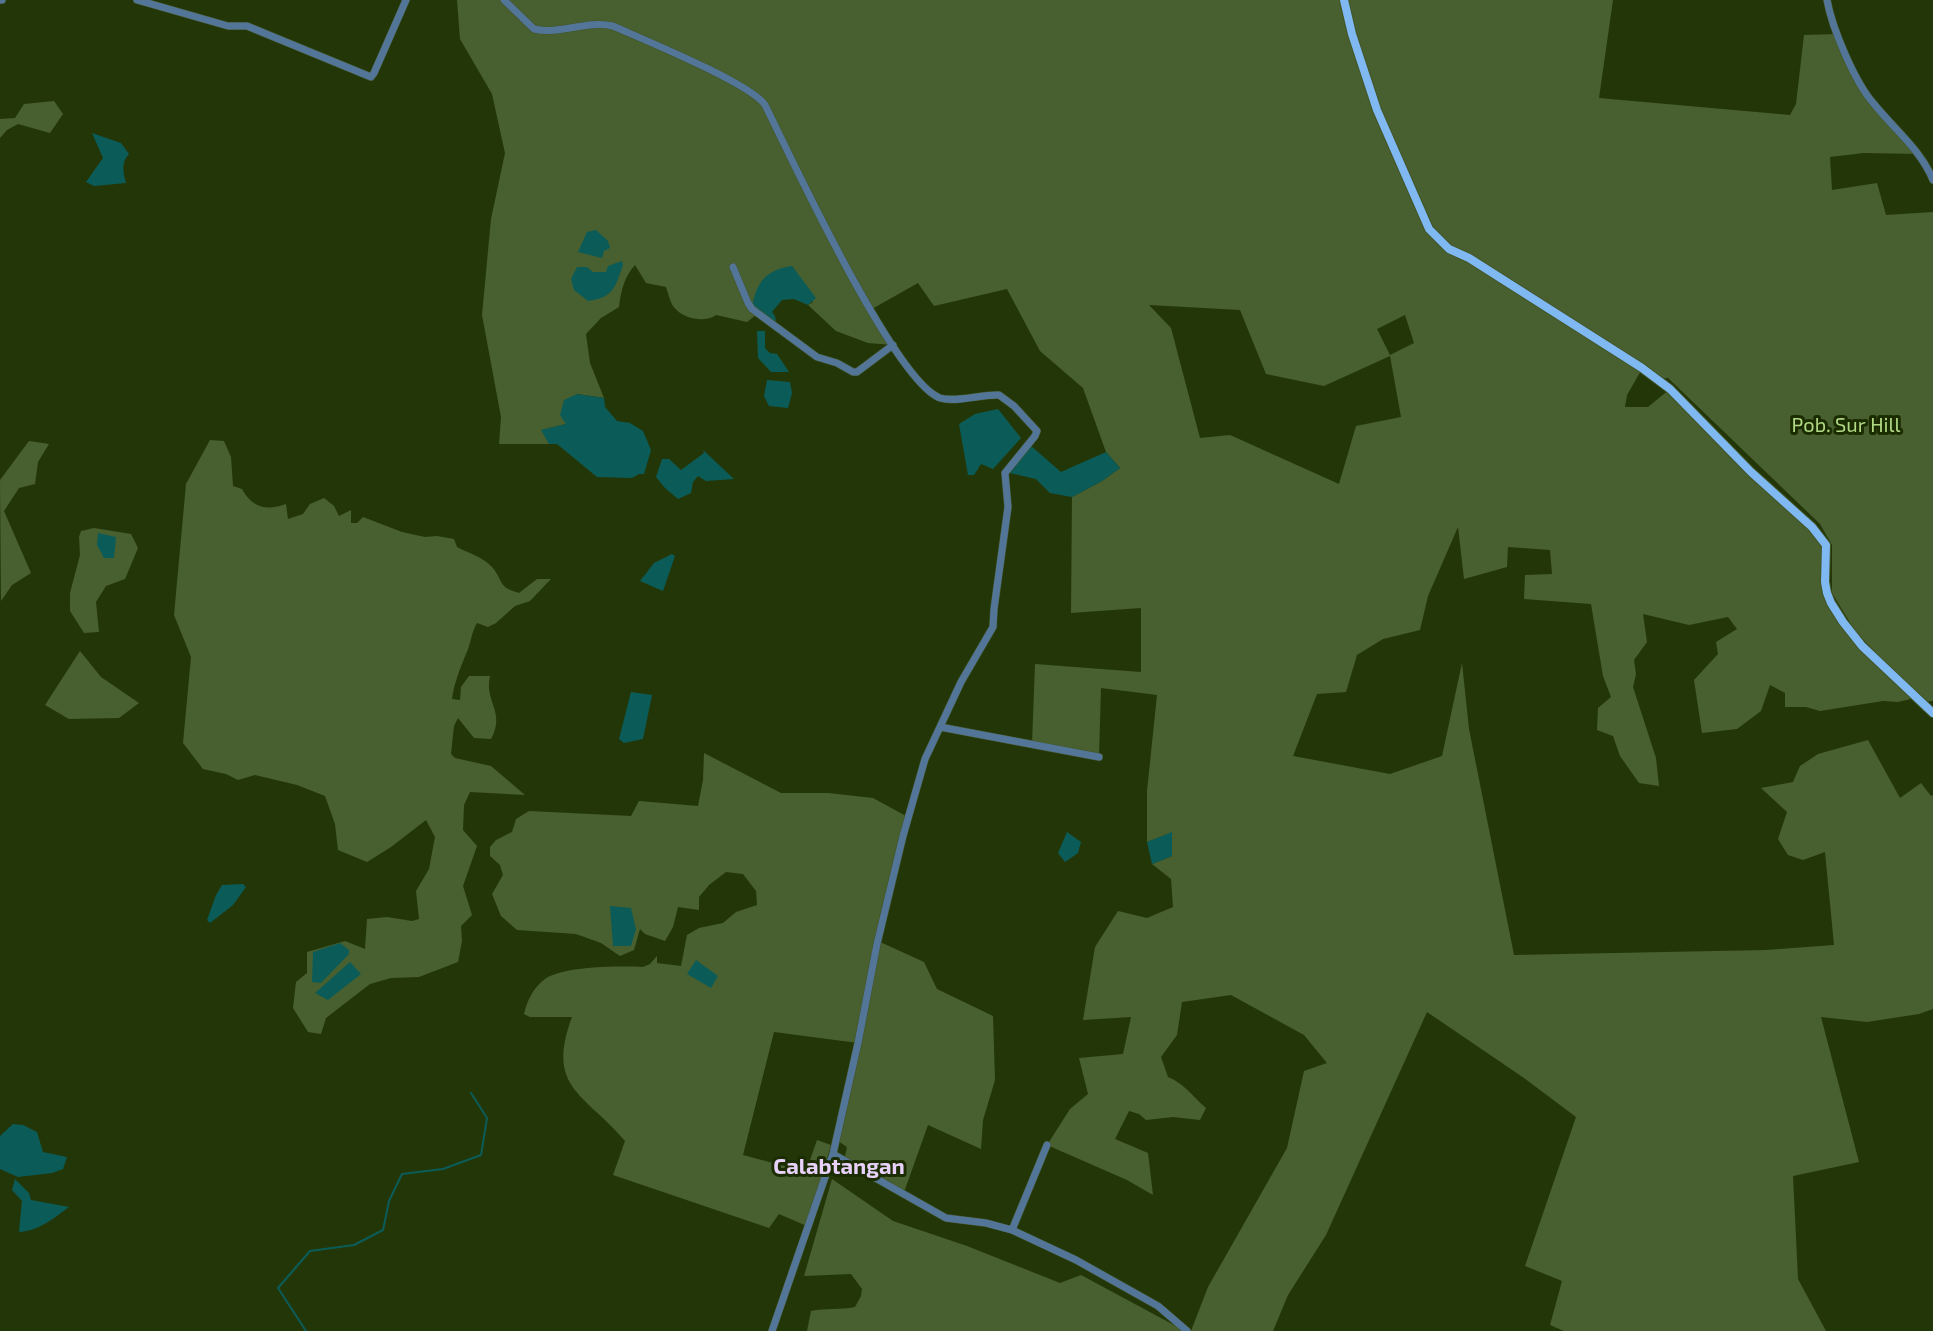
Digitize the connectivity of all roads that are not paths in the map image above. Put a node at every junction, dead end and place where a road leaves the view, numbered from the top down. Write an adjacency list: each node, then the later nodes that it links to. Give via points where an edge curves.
1 (137, 0): 2 (street, via 228,26 247,26 371,77)
2 (406, 0)
3 (504, 0): 8 (street, via 534,29 613,26 757,95)
4 (1344, 0): 9 (main road, via 1377,110 1429,229 1449,249 1670,389 1823,540 1827,549 1827,593 1837,613 1862,646)
5 (1827, 0): 6 (street, via 1832,21 1858,79 1872,102 1919,154)
6 (1933, 180)
7 (733, 267): 8 (street, via 752,309 817,357 857,372)
8 (892, 345): 10 (street, via 932,394 947,399 999,395 1037,431 1005,472 1008,507 993,627)
9 (1933, 713)
10 (940, 727): 11 (street); 13 (street, via 925,759 903,836)
11 (1099, 757)
12 (1047, 1145): 14 (street)
13 (833, 1154): 14 (street, via 946,1218); 15 (street)
14 (1012, 1230): 16 (street, via 1158,1306)
15 (772, 1331)
16 (1187, 1331)

